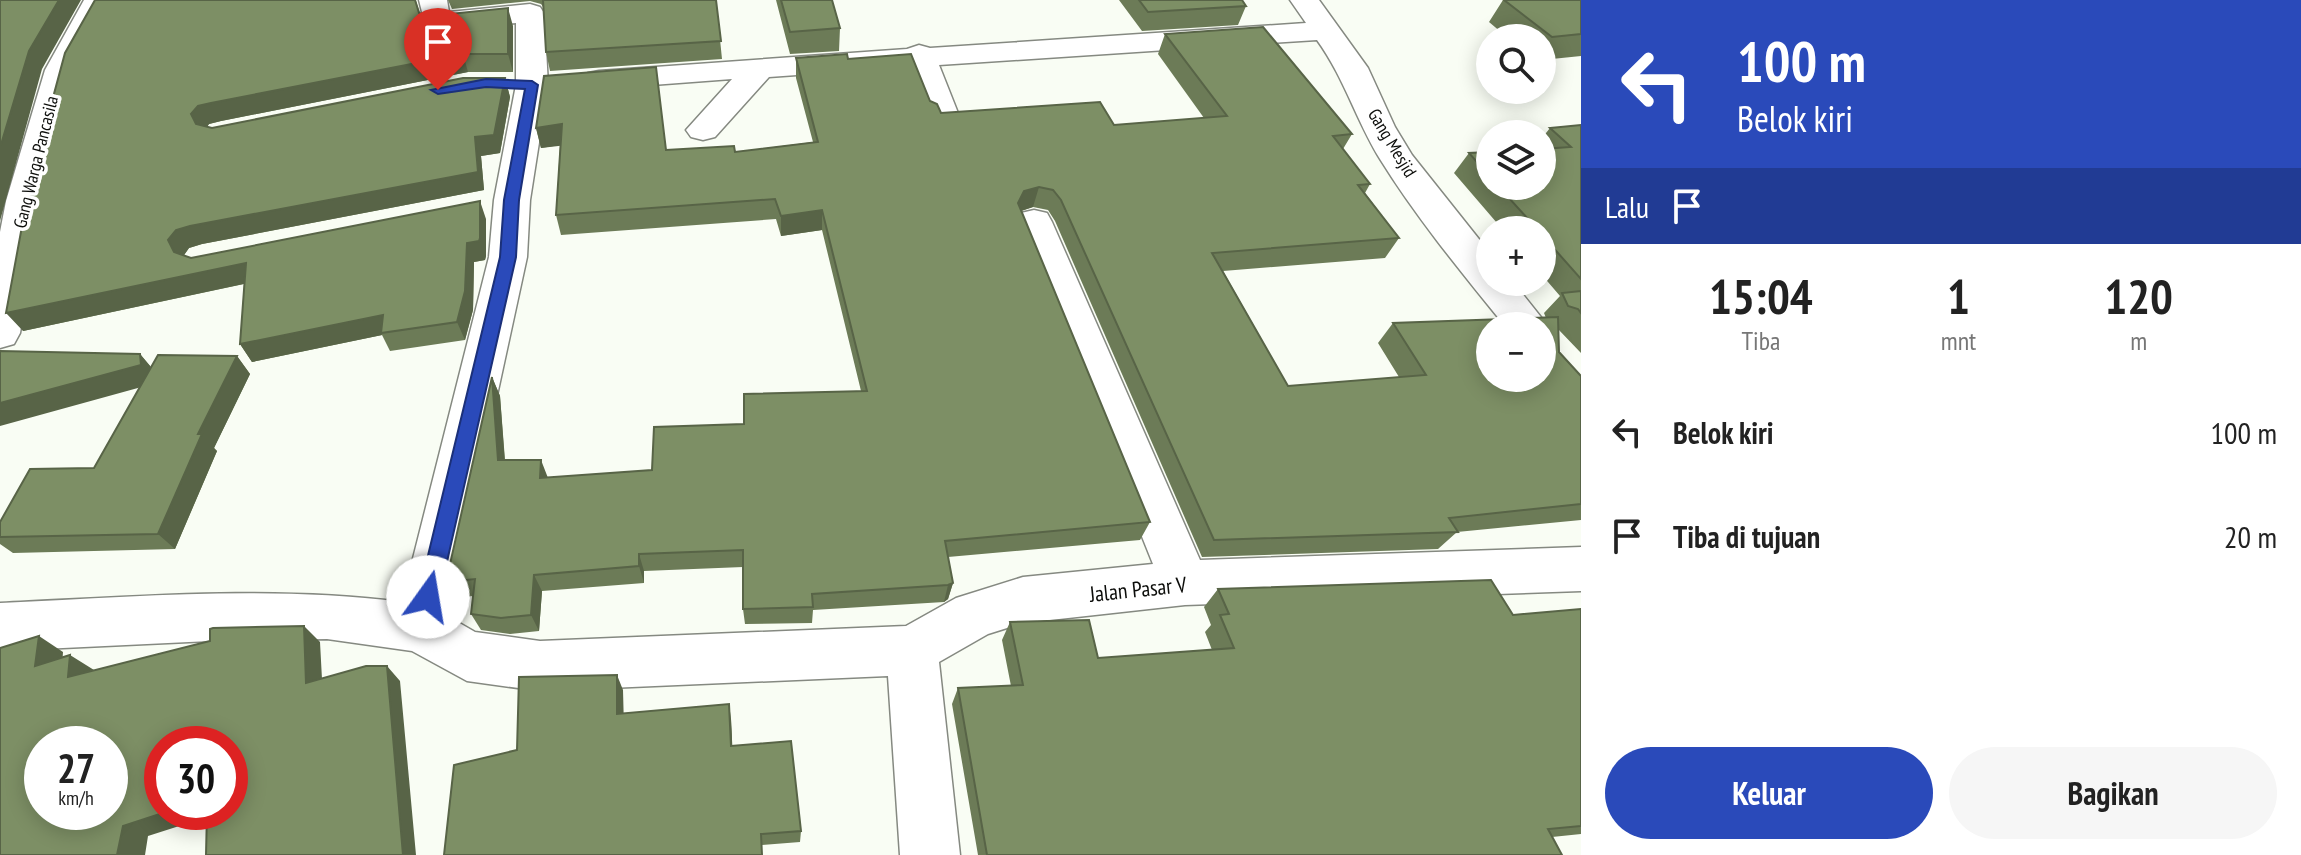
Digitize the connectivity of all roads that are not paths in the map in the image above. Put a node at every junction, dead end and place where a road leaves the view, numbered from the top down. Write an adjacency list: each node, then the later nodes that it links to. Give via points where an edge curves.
1 (98, 0): 10 (street, Gang Warga Pancasila, via 60,70)
2 (433, 0): 7 (street, via 436,22 530,13)
3 (1304, 0): 4 (street, Gang Mesjid)
4 (1328, 30): 5 (street, via 1054,34); 12 (street, Gang Mesjid, via 1399,161)
5 (919, 54): 6 (street); 8 (street)
6 (760, 68): 7 (street); 9 (street)
7 (518, 84): 19 (street, via 498,202 508,257)
8 (942, 113)
9 (703, 130)
10 (12, 204): 15 (street, Gang Warga Pancasila)
11 (1034, 222): 17 (street)
12 (1476, 261)
13 (1503, 296): 14 (street, Gang Mesjid)
14 (1517, 312)
15 (0, 333)
16 (1581, 569): 17 (street, Jalan Pasar V)
17 (1185, 583): 20 (street, Jalan Pasar V, via 1023,600 974,615)
18 (0, 627): 19 (street, via 327,616)
19 (421, 628): 20 (street, via 467,656 540,666)
20 (912, 650): 21 (street)
21 (930, 855)

